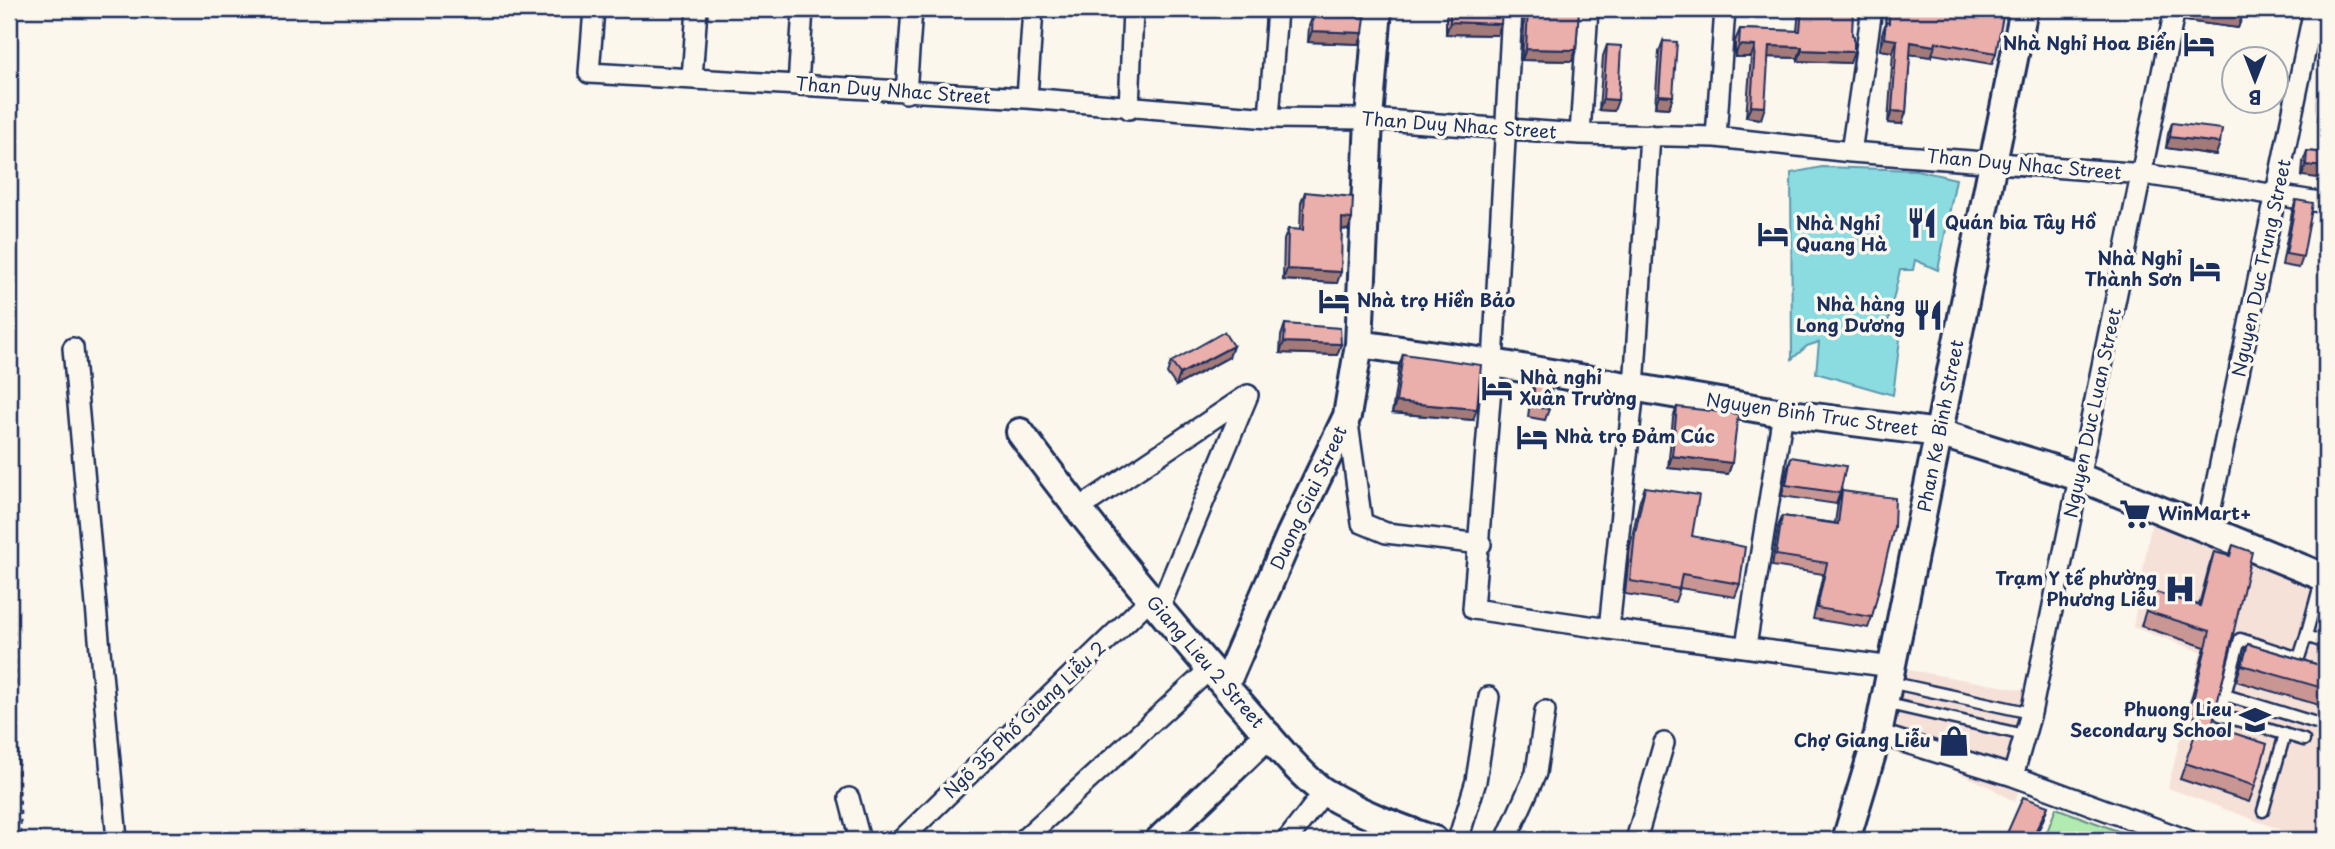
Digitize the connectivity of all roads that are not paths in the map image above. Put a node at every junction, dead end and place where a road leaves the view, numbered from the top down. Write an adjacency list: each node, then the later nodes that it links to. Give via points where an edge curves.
1 (594, 9): 16 (street, Than Duy Nhac Street, via 589,74)
2 (697, 9): 16 (street)
3 (803, 9): 17 (street)
4 (912, 9): 18 (street)
5 (1033, 9): 19 (street)
6 (1133, 9): 20 (street)
7 (1277, 9): 21 (street)
8 (1378, 9): 22 (street, Duong Giai Street)
9 (1512, 9): 23 (street)
10 (1588, 9): 24 (street)
11 (1725, 9): 26 (street)
12 (1872, 9): 27 (street)
13 (2024, 9): 28 (street, Phan Ke Binh Street)
14 (2175, 9): 29 (street, Nguyen Duc Luan Street)
15 (2314, 9): 30 (street, Nguyen Duc Trung Street)
16 (692, 78): 17 (street, Than Duy Nhac Street)
17 (798, 85): 18 (street, Than Duy Nhac Street)
18 (906, 93): 19 (street, Than Duy Nhac Street)
19 (1027, 98): 20 (street, Than Duy Nhac Street)
20 (1129, 108): 21 (street, Than Duy Nhac Street)
21 (1269, 118): 22 (street, Than Duy Nhac Street)
22 (1369, 119): 23 (street, Than Duy Nhac Street); 32 (street, Duong Giai Street)
23 (1507, 129): 24 (street, Than Duy Nhac Street); 34 (street)
24 (1580, 134): 25 (street, Than Duy Nhac Street)
25 (1650, 135): 26 (street, Than Duy Nhac Street); 35 (street)
26 (1716, 137): 27 (street, Than Duy Nhac Street)
27 (1851, 152): 28 (street, Than Duy Nhac Street)
28 (1995, 162): 29 (street, Than Duy Nhac Street); 39 (street, Phan Ke Binh Street)
29 (2144, 174): 30 (street, Than Duy Nhac Street); 40 (street, Nguyen Duc Luan Street)
30 (2278, 195): 31 (street, Than Duy Nhac Street); 42 (street, Nguyen Duc Trung Street)
31 (2326, 203)
32 (1359, 344): 34 (street, Nguyen Binh Truc Street); 37 (street, Duong Giai Street)
33 (74, 348): 68 (street)
34 (1493, 363): 35 (street, Nguyen Binh Truc Street); 43 (street)
35 (1634, 388): 36 (street, Nguyen Binh Truc Street); 46 (street)
36 (1783, 413): 39 (street, Nguyen Binh Truc Street); 49 (street)
37 (1346, 416): 43 (street, via 1362,523 1386,533); 50 (street, Duong Giai Street)
38 (1020, 432): 41 (street, Giang Lieu 2 Street)
39 (1939, 433): 40 (street, Nguyen Binh Truc Street); 51 (street, Phan Ke Binh Street)
40 (2079, 477): 42 (street, Nguyen Binh Truc Street); 55 (street, Nguyen Duc Luan Street)
41 (1077, 510): 45 (street, Giang Lieu 2 Street); 45 (street, via 1248,395)
42 (2207, 527): 44 (street, Nguyen Binh Truc Street)
43 (1481, 544): 46 (street, via 1473,609)
44 (2324, 578): 47 (lane)
45 (1154, 604): 50 (street, Giang Lieu 2 Street); 70 (street, Ngõ 35 Phố Giang Liễu 2)
46 (1609, 629): 49 (street)
47 (2306, 636): 48 (lane); 52 (lane, via 2299,658 2240,639)
48 (2326, 643)
49 (1746, 646): 51 (street)
50 (1218, 677): 59 (street, Giang Lieu 2 Street); 71 (street)
51 (1888, 684): 55 (lane); 57 (street, Phan Ke Binh Street); 60 (lane)
52 (2225, 695): 56 (lane); 58 (lane, via 2220,715)
53 (1489, 697): 75 (street, via 1476,780)
54 (1545, 711): 76 (street, via 1536,773)
55 (2031, 713): 60 (street, Nguyen Duc Luan Street)
56 (2326, 726)
57 (1878, 734): 63 (street); 78 (street, Phan Ke Binh Street)
58 (2285, 734): 61 (lane); 66 (lane)
59 (1268, 735): 64 (street, Giang Lieu 2 Street); 72 (street)
60 (2024, 735): 63 (street, Nguyen Duc Luan Street)
61 (2304, 740)
62 (1664, 743): 77 (street)
63 (2013, 776): 79 (street)
64 (1324, 792): 67 (street, Giang Lieu 2 Street); 73 (street)
65 (849, 798): 69 (street)
66 (2263, 811)
67 (1394, 833): 74 (street, Giang Lieu 2 Street)
68 (117, 840)
69 (860, 840)
70 (901, 840)
71 (1023, 840)
72 (1159, 840)
73 (1287, 840)
74 (1434, 840)
75 (1458, 840)
76 (1506, 840)
77 (1636, 840)
78 (1846, 840)
79 (2187, 840)

